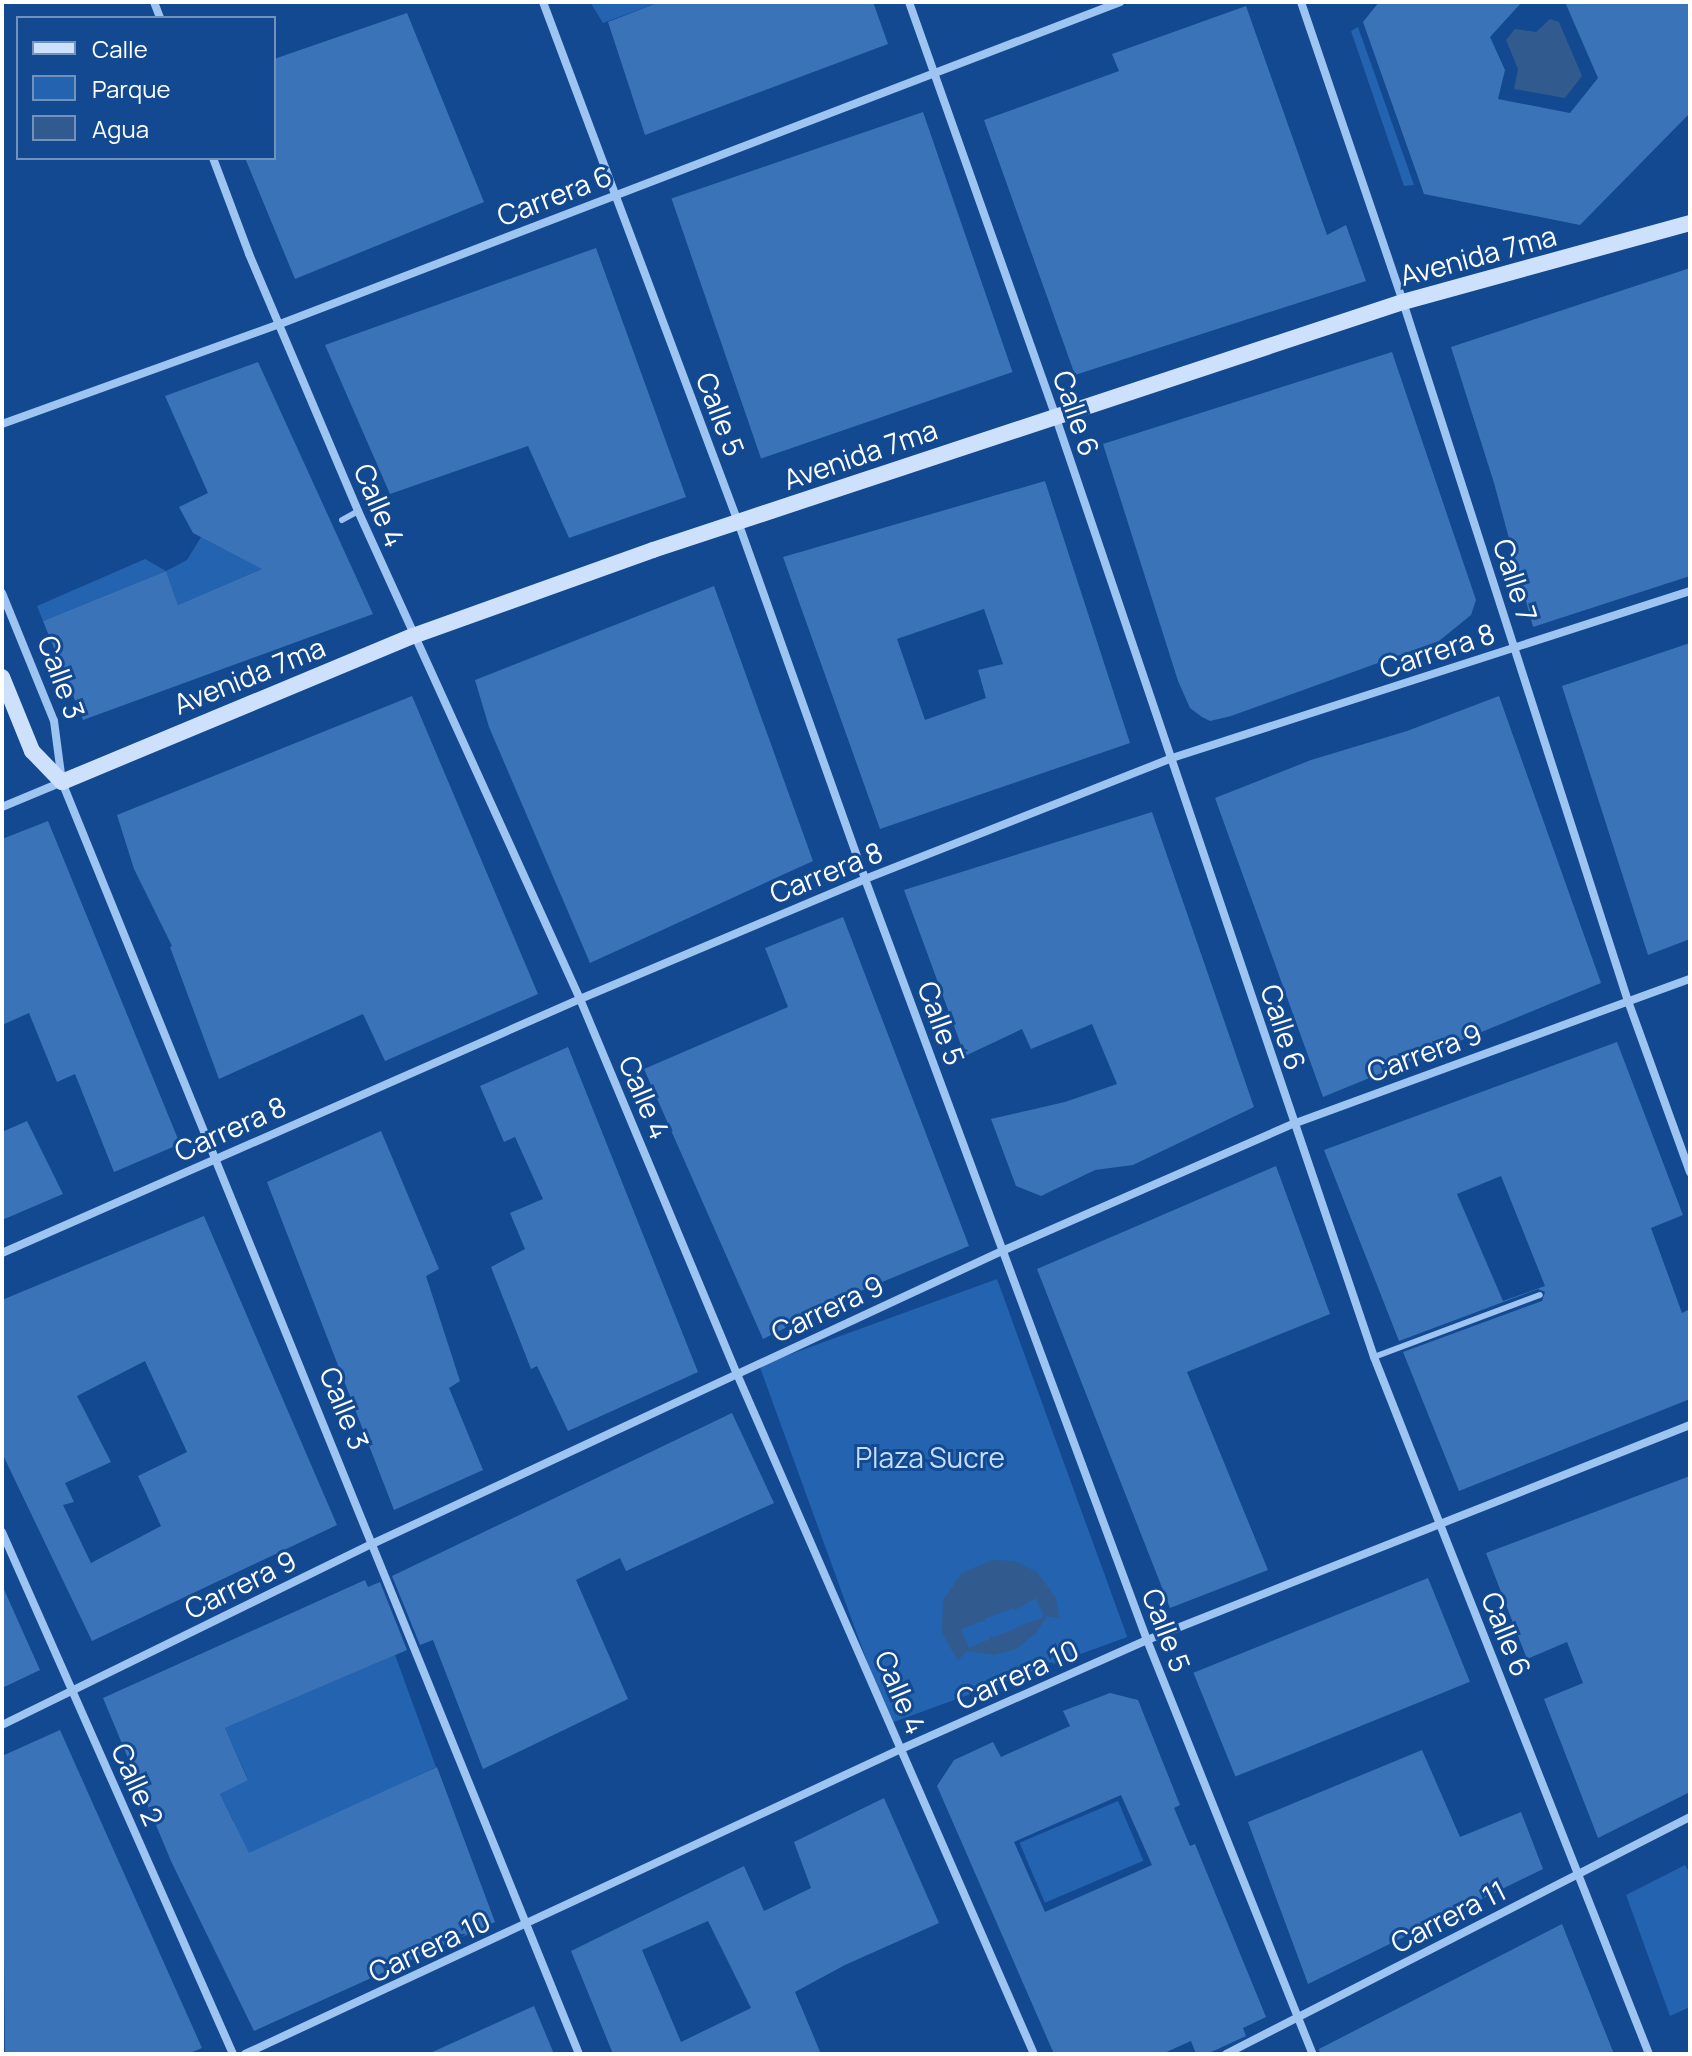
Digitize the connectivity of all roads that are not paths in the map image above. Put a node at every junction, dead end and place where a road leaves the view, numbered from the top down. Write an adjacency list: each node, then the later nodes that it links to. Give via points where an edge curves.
1 (543, 2): 7 (street, Calle 5)
2 (909, 2): 5 (street, Calle 6)
3 (1120, 2): 5 (street, Carrera 6)
4 (1301, 2): 9 (street, Calle 7)
5 (935, 73): 7 (street, Carrera 6); 11 (street, Calle 6)
6 (214, 160): 10 (street, Calle 4)
7 (614, 195): 10 (street, Carrera 6); 15 (street, Calle 5)
8 (1690, 223): 9 (street, Avenida 7ma)
9 (1403, 302): 11 (street, Avenida 7ma); 19 (street, Calle 7)
10 (280, 324): 12 (street, Carrera 6); 13 (street, Calle 4)
11 (1055, 415): 15 (street, Avenida 7ma); 21 (street, Calle 6)
12 (2, 424)
13 (358, 511): 14 (lane); 18 (street, Calle 4)
14 (342, 520)
15 (738, 522): 18 (street, Avenida 7ma); 24 (street, Calle 5)
16 (1690, 591): 19 (street, Carrera 8)
17 (2, 593): 22 (street, Calle 3, via 54,721)
18 (413, 636): 22 (street, Avenida 7ma); 26 (street, Calle 4)
19 (1514, 648): 21 (street, Carrera 8); 27 (street, Calle 7)
20 (2, 677): 22 (street, Calle 3, via 32,751)
21 (1172, 758): 24 (street, Carrera 8); 28 (street, Calle 6)
22 (62, 782): 23 (street); 29 (street, Calle 3)
23 (2, 807)
24 (865, 879): 26 (street, Carrera 8); 31 (street, Calle 5)
25 (1690, 979): 27 (street, Carrera 9)
26 (580, 999): 29 (street, Carrera 8); 35 (street, Calle 4)
27 (1628, 1001): 28 (street, Carrera 9); 30 (street, Calle 7)
28 (1293, 1124): 31 (street, Carrera 9); 34 (street, Calle 6)
29 (217, 1157): 32 (street, Carrera 8); 39 (street, Calle 3)
30 (1690, 1172)
31 (1002, 1251): 35 (street, Carrera 9); 40 (street, Calle 5)
32 (2, 1253)
33 (1540, 1295): 34 (lane)
34 (1374, 1357): 37 (street, Calle 6)
35 (737, 1374): 39 (street, Carrera 9); 43 (street, Calle 4)
36 (1690, 1425): 37 (street, Carrera 10)
37 (1440, 1524): 40 (street, Carrera 10); 45 (street, Calle 6)
38 (2, 1532): 41 (street, Calle 2)
39 (372, 1544): 41 (street, Carrera 9); 46 (street, Calle 3)
40 (1147, 1640): 43 (street, Carrera 10); 47 (street, Calle 5)
41 (73, 1690): 42 (street, Carrera 9); 48 (street, Calle 2)
42 (2, 1725)
43 (901, 1749): 46 (street, Carrera 10); 51 (street, Calle 4)
44 (1690, 1817): 45 (street, Carrera 11)
45 (1579, 1874): 47 (street, Carrera 11); 54 (street, Calle 6)
46 (527, 1925): 49 (street, Carrera 10); 50 (street, Calle 3)
47 (1300, 2015): 52 (street, Carrera 11); 53 (street, Calle 5)
48 (233, 2054)
49 (245, 2054)
50 (579, 2054)
51 (1034, 2054)
52 (1226, 2054)
53 (1313, 2054)
54 (1649, 2054)

